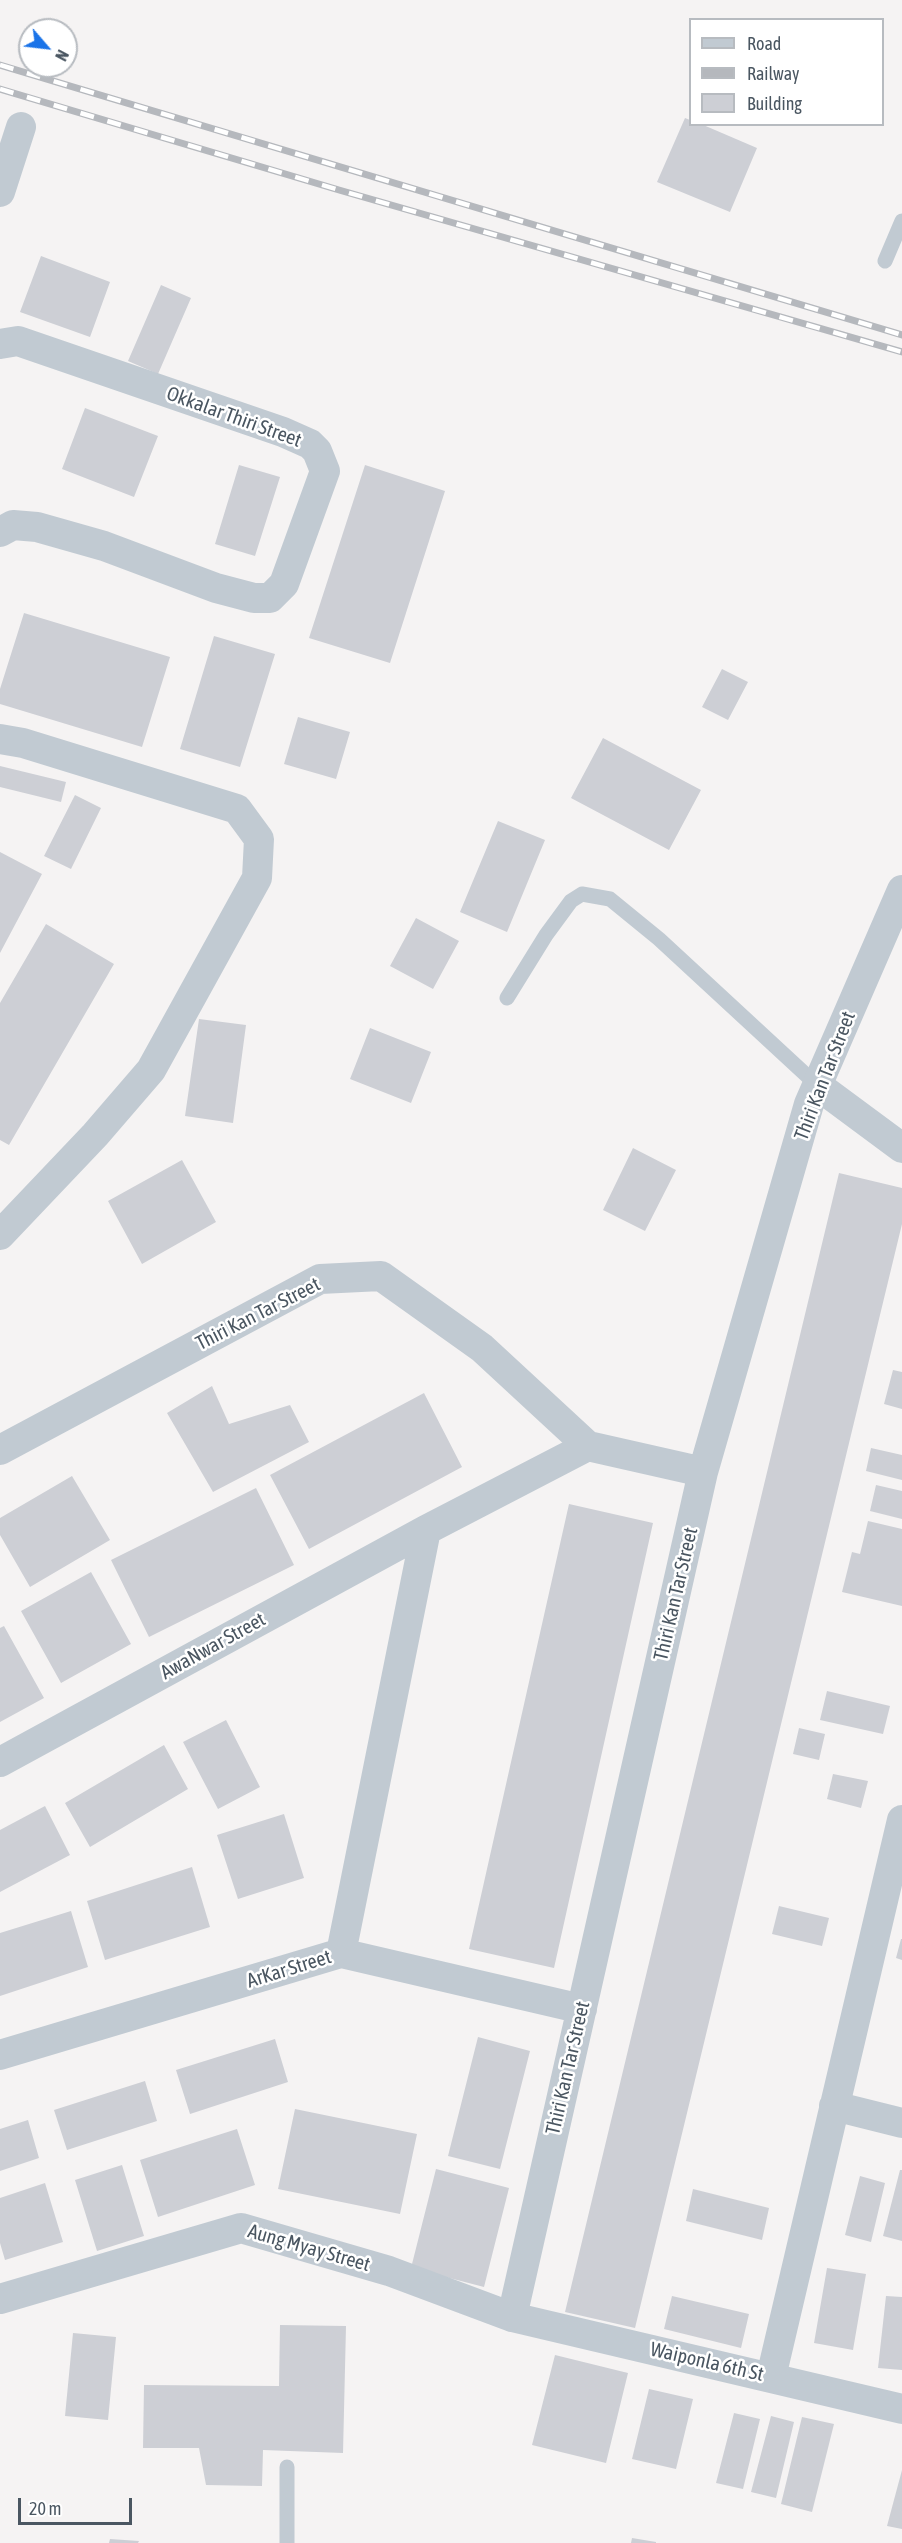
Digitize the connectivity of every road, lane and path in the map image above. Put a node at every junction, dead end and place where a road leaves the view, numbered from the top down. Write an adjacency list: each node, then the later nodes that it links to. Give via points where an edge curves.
1 (21, 128): 2 (street)
2 (0, 192)
3 (902, 221): 4 (lane)
4 (885, 261)
5 (0, 344): 6 (street, Okkalar Thiri Street, via 18,341 283,432 317,450 325,471 284,584 270,598 216,588 104,546 37,527 13,525)
6 (0, 532)
7 (0, 739): 12 (street, via 237,809 259,838 257,878 151,1070)
8 (902, 890): 10 (street, Thiri Kan Tar Street)
9 (507, 998): 10 (lane, via 570,901 582,894 610,900 659,939)
10 (817, 1085): 11 (street); 15 (street, Thiri Kan Tar Street)
11 (902, 1148)
12 (0, 1235)
13 (588, 1446): 14 (street, Thiri Kan Tar Street, via 482,1348 381,1276 320,1279); 15 (street); 16 (street, AwaNwar Street)
14 (0, 1450)
15 (703, 1472): 20 (street, Thiri Kan Tar Street)
16 (426, 1530): 17 (street, AwaNwar Street); 19 (street)
17 (0, 1761)
18 (901, 1826): 22 (street)
19 (341, 1953): 20 (street, ArKar Street); 21 (street, ArKar Street)
20 (582, 2009): 25 (street, Thiri Kan Tar Street)
21 (0, 2055)
22 (834, 2106): 23 (street); 26 (street)
23 (902, 2123)
24 (0, 2299): 25 (street, Aung Myay Street, via 241,2228 389,2271)
25 (512, 2317): 26 (street, Waiponla 6th St)
26 (771, 2377): 27 (street, Waiponla 6th St)
27 (902, 2409)
28 (287, 2468): 29 (lane)
29 (287, 2543)

